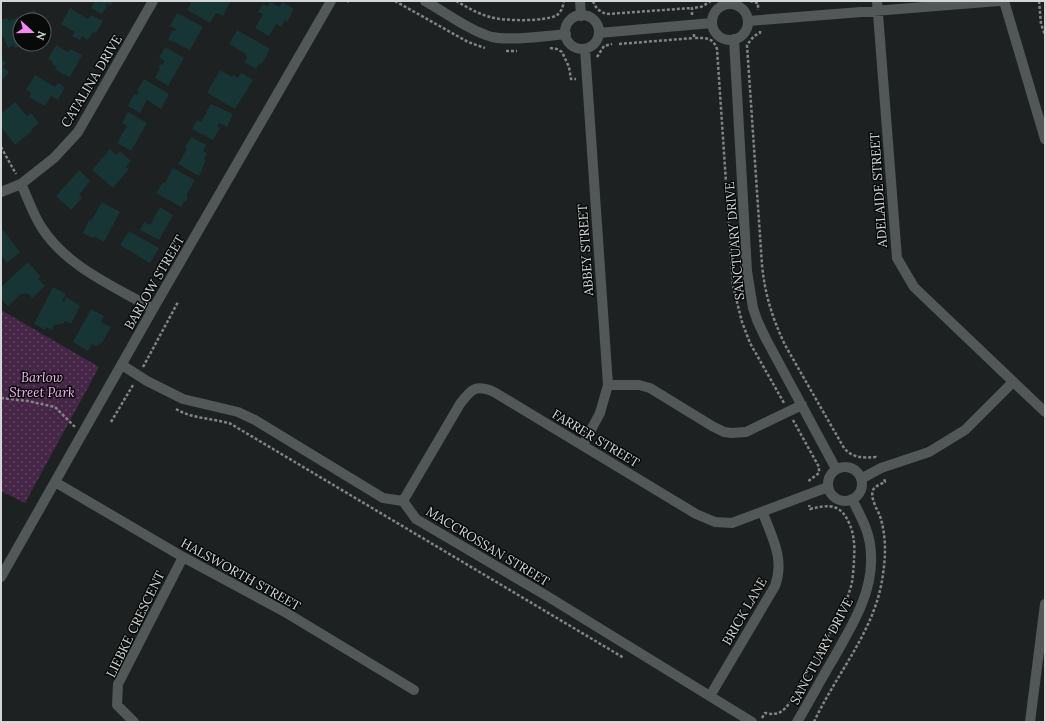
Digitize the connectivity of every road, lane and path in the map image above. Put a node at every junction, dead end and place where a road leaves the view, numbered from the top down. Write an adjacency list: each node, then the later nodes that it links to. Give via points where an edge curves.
1 (152, 1): 27 (street, CATALINA DRIVE, via 78,132 54,158)
2 (331, 1): 30 (street, BARLOW STREET)
3 (425, 1): 13 (street)
4 (456, 1): 5 (path, via 488,17 510,21 550,18 558,14)
5 (564, 1)
6 (580, 1): 16 (street)
7 (593, 1): 15 (path, via 600,12 607,14)
8 (750, 1): 17 (path, via 758,3)
9 (999, 1): 14 (street)
10 (1004, 1): 25 (street)
11 (1040, 1): 22 (path, via 1041,24)
12 (727, 2): 18 (street, via 740,6); 19 (street, via 714,12)
13 (439, 4): 21 (street, via 465,25 492,36 532,37)
14 (878, 6): 17 (street); 33 (street, ADELAIDE STREET, via 897,258 914,287)
15 (692, 8)
16 (581, 16): 20 (street, via 592,18 599,27); 21 (street, via 571,20)
17 (759, 20): 18 (street); 44 (path, via 760,33 754,36 748,45 762,265 768,305 785,344 844,448 855,456 876,457)
18 (748, 21): 23 (street, via 745,32)
19 (712, 23): 20 (street); 23 (street, via 718,36 727,40)
20 (599, 33): 24 (street, via 595,43)
21 (566, 34): 24 (street, via 570,44)
22 (1045, 35)
23 (734, 39): 38 (street, SANCTUARY DRIVE, via 750,293 760,326)
24 (585, 49): 34 (street, ABBEY STREET)
25 (1045, 139)
26 (1, 146): 27 (path)
27 (22, 184): 28 (street, CATALINA DRIVE); 30 (street, via 42,228 58,249 76,265)
28 (1, 192)
29 (178, 302): 32 (path)
30 (153, 309): 31 (street, BARLOW STREET)
31 (122, 365): 32 (street); 42 (street, BARLOW STREET)
32 (138, 375): 35 (path); 50 (street, via 183,399 238,412 255,420 382,498)
33 (1013, 382): 40 (street, ADELAIDE STREET); 44 (street, via 965,430 930,452)
34 (608, 385): 38 (street, via 639,385 650,388 712,426 732,433 746,432); 43 (street, ABBEY STREET, via 600,413)
35 (132, 388): 36 (path); 41 (path)
36 (138, 388)
37 (1, 398): 42 (path, via 55,407 75,428)
38 (802, 405): 45 (street, SANCTUARY DRIVE)
39 (176, 409): 55 (path, via 186,415 231,424)
40 (1045, 412)
41 (111, 422)
42 (84, 432): 47 (street, BARLOW STREET)
43 (583, 445): 50 (street, FARRER STREET, via 494,392 476,388 468,392 460,404); 51 (street, FARRER STREET, via 706,519 723,524)
44 (881, 468): 46 (street); 61 (path, via 885,482 875,488 872,496 880,517 885,550 879,599 868,625)
45 (836, 469): 46 (street, via 853,468); 48 (street, via 829,477)
46 (861, 479): 49 (street, via 861,490)
47 (56, 482): 52 (street, HALSWORTH STREET); 53 (street, BARLOW STREET)
48 (828, 487): 49 (street, via 835,498 846,501); 51 (street, FARRER STREET)
49 (852, 499): 60 (street, SANCTUARY DRIVE, via 867,527 871,556 868,582 862,603 850,628)
50 (403, 501): 57 (street, MACCROSSAN STREET, via 416,519)
51 (763, 513): 57 (street, BRICK LANE, via 779,555 778,576 775,586)
52 (183, 557): 56 (street, HALSWORTH STREET, via 285,612); 58 (street, LIEBKE CRESCENT, via 118,684 117,705)
53 (1, 577)
54 (1045, 604): 62 (street)
55 (626, 659)
56 (414, 690)
57 (710, 696): 59 (street, MACCROSSAN STREET)
58 (134, 722)
59 (752, 722)
60 (797, 722)
61 (814, 722)
62 (1030, 722)

